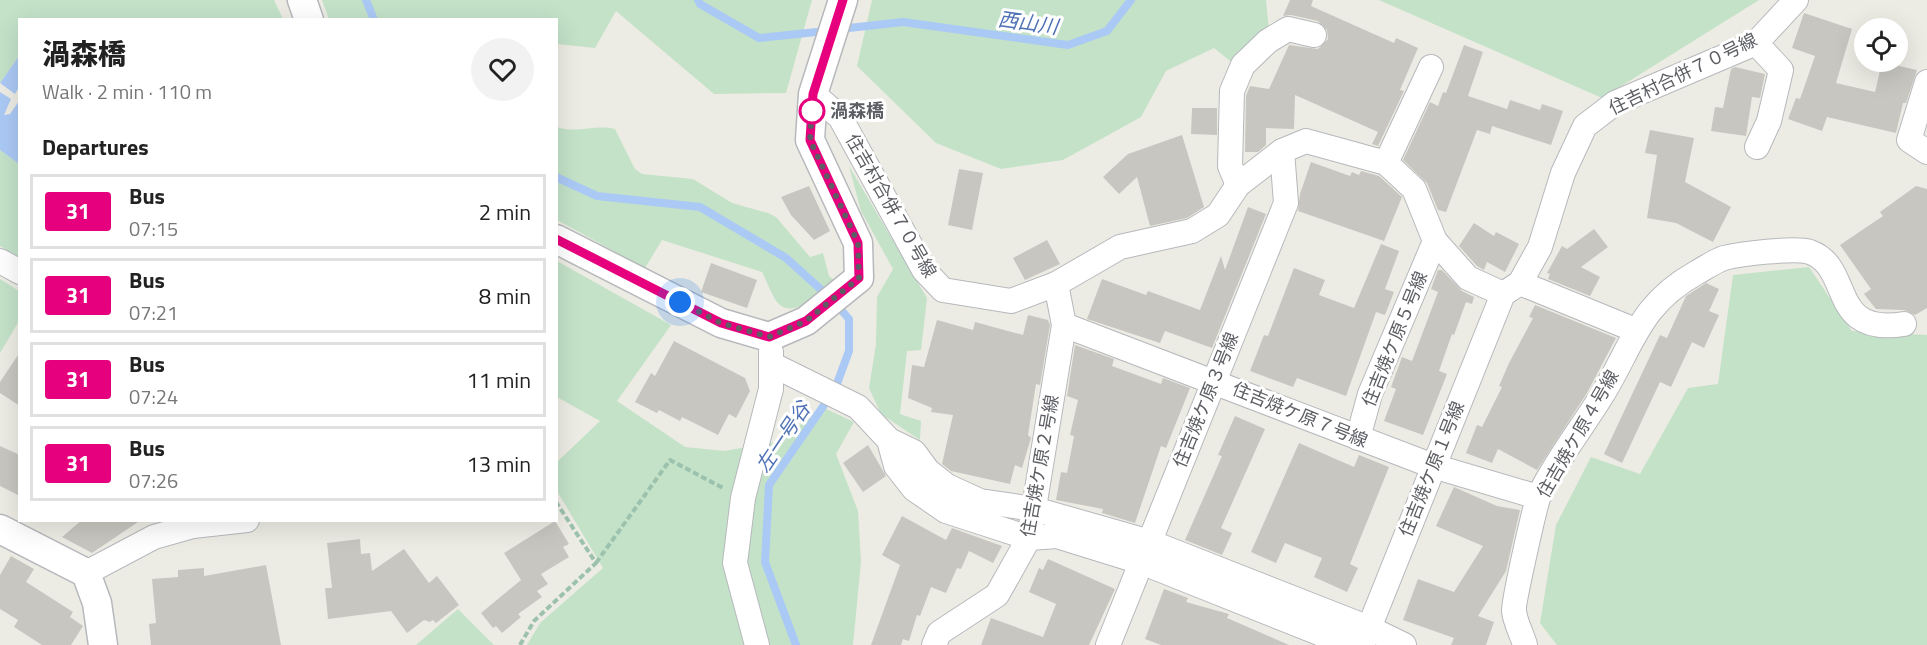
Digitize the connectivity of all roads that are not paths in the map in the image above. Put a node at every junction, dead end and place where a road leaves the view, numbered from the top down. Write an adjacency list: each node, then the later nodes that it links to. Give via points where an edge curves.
1 (302, 0): 4 (street)
2 (843, 0): 9 (street)
3 (1796, 0): 6 (street, 住吉村合併７０号線)
4 (308, 18)
5 (1314, 35): 14 (street, via 1288,29 1268,41 1243,65 1232,92 1230,166)
6 (1756, 43): 10 (street, via 1781,70 1769,121); 20 (street, 住吉村合併７０号線, via 1615,103 1585,126 1563,173 1540,246)
7 (1431, 67): 13 (street)
8 (1927, 82): 12 (street, via 1909,140)
9 (815, 88): 19 (street, 住吉村合併７０号線, via 840,117 924,270 942,290 1011,301); 24 (street, via 810,140 858,243 859,278)
10 (1757, 147)
11 (1282, 151): 13 (street, 住吉村合併７０号線, via 1306,141); 14 (street, 住吉村合併７０号線); 25 (street, 住吉焼ケ原３号線, via 1286,202)
12 (1927, 152)
13 (1386, 163): 16 (street, 住吉村合併７０号線, via 1414,189)
14 (1238, 185): 19 (street, 住吉村合併７０号線, via 1218,215 1192,231 1120,247)
15 (558, 240): 24 (street)
16 (1435, 241): 20 (street, 住吉村合併７０号線, via 1468,278); 26 (street, 住吉焼ケ原５号線, via 1370,394)
17 (0, 261): 18 (street)
18 (18, 271)
19 (1056, 284): 22 (street, 住吉焼ケ原２号線)
20 (1511, 289): 23 (street); 28 (street, 住吉焼ケ原１号線)
21 (1904, 324): 23 (street, 住吉焼ケ原４号線, via 1883,328 1859,319 1826,263 1809,252 1767,252 1722,259 1677,284 1655,303)
22 (1064, 325): 25 (street, 住吉焼ケ原７号線); 30 (street, 住吉焼ケ原２号線)
23 (1635, 330): 29 (street, 住吉焼ケ原４号線, via 1609,385)
24 (771, 351): 27 (street, via 795,375 858,407); 39 (street, via 771,389 743,498 735,563)
25 (1214, 381): 26 (street, 住吉焼ケ原７号線); 35 (street, 住吉焼ケ原３号線)
26 (1358, 438): 28 (street, 住吉焼ケ原７号線)
27 (889, 440): 30 (street, via 914,452 946,486 980,501); 34 (street, via 896,466 915,489 946,511)
28 (1433, 466): 29 (street, 住吉焼ケ原７号線); 37 (street, 住吉焼ケ原１号線)
29 (1538, 496): 44 (street, 住吉焼ケ原４号線, via 1514,609)
30 (1034, 509): 34 (street, 住吉焼ケ原２号線); 35 (street)
31 (210, 522): 32 (street)
32 (191, 523): 36 (street, via 154,537)
33 (0, 529): 36 (street)
34 (1029, 538): 35 (street, via 1057,536); 40 (street, 住吉焼ケ原２号線, via 997,596 939,633)
35 (1146, 552): 37 (street); 41 (street, 住吉焼ケ原３号線); 42 (street)
36 (86, 573): 38 (street, via 97,603)
37 (1366, 637): 43 (street)
38 (103, 645)
39 (757, 645)
40 (934, 645)
41 (1108, 645)
42 (1349, 645)
43 (1404, 645)
44 (1525, 645)

